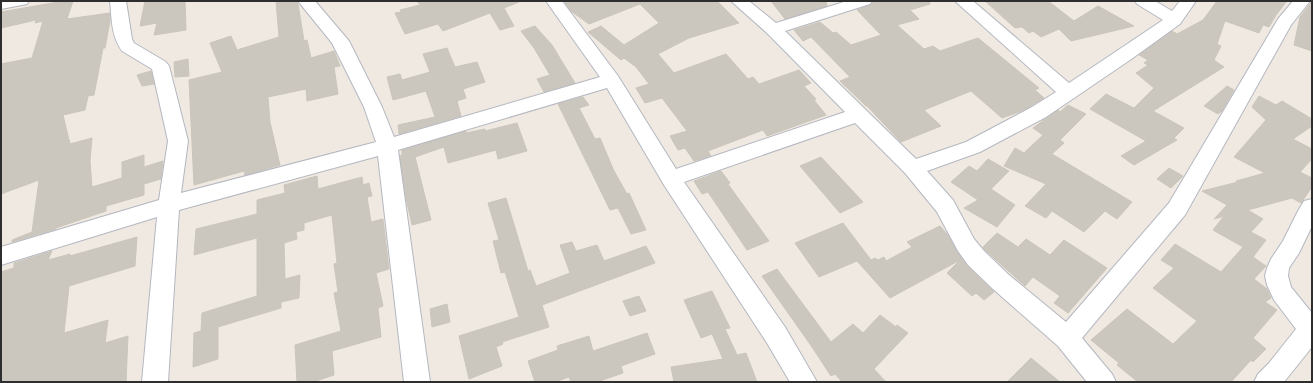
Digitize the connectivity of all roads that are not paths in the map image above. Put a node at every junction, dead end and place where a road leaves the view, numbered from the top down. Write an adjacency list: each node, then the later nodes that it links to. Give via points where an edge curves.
1 (21, 1): 11 (street)
2 (118, 1): 20 (street, via 123,39 128,46 160,66 178,141)
3 (306, 1): 17 (street, via 340,41 373,107)
4 (554, 1): 14 (street)
5 (739, 1): 13 (street)
6 (864, 1): 13 (street)
7 (963, 1): 15 (street)
8 (1143, 1): 12 (street)
9 (1188, 1): 12 (street)
10 (1302, 1): 24 (street, via 1284,23 1177,209)
11 (1, 4)
12 (1174, 20): 15 (street)
13 (773, 29): 16 (street)
14 (612, 80): 17 (street); 19 (street)
15 (1068, 92): 18 (street, via 1039,112 973,147)
16 (858, 115): 18 (street); 19 (street)
17 (387, 146): 20 (street); 26 (street)
18 (912, 168): 24 (street, via 945,206 976,258)
19 (671, 179): 27 (street, via 776,335)
20 (169, 205): 22 (street); 25 (street)
21 (1312, 207): 23 (street, via 1278,267 1276,278 1288,303)
22 (1, 256)
23 (1312, 330): 29 (street)
24 (1067, 338): 28 (street)
25 (155, 382)
26 (417, 382)
27 (804, 382)
28 (1103, 382)
29 (1267, 382)

